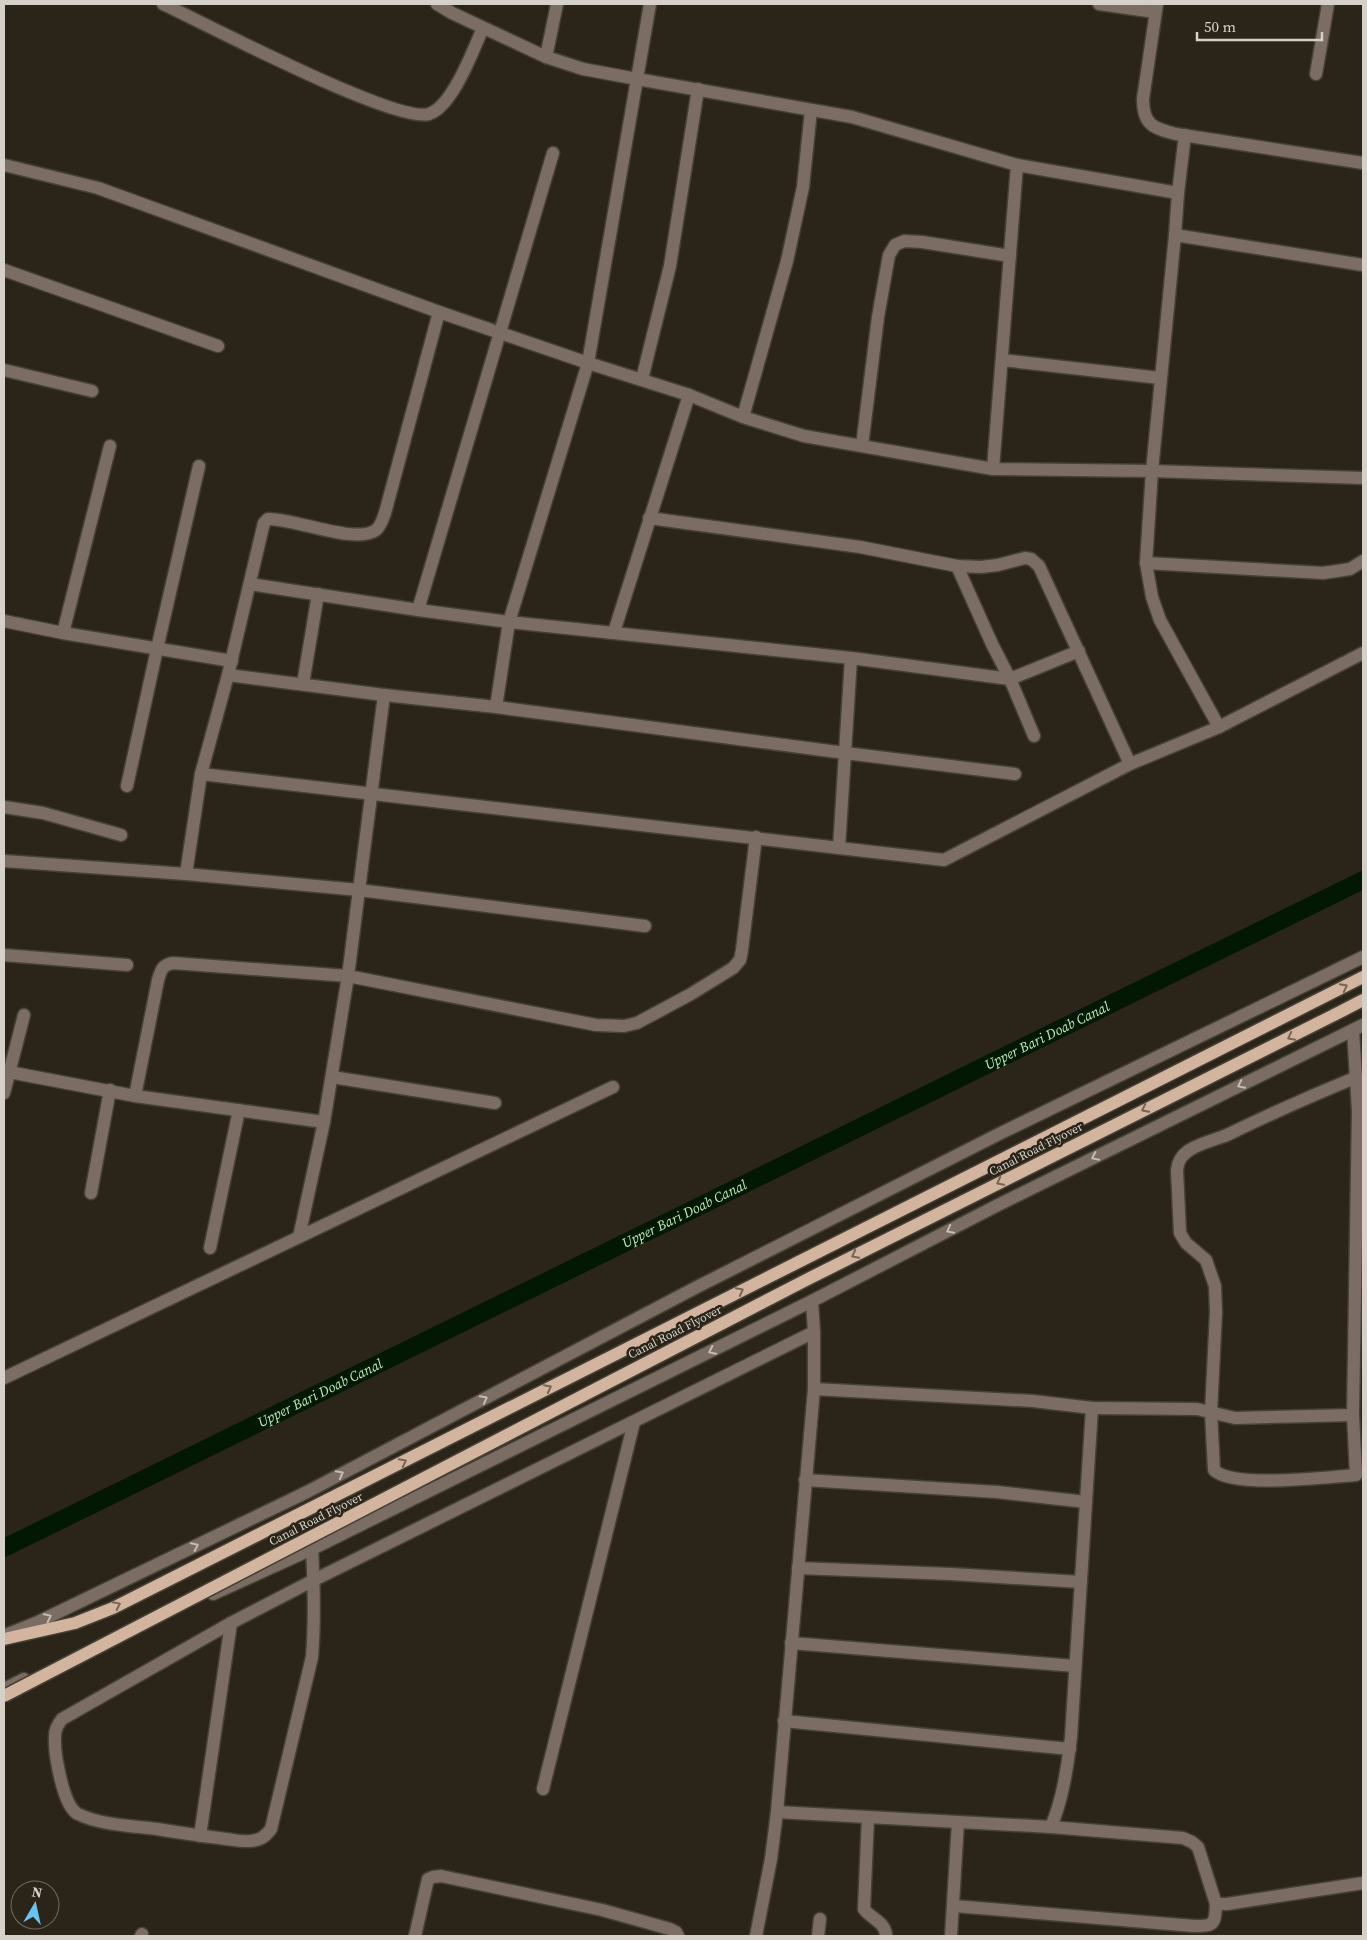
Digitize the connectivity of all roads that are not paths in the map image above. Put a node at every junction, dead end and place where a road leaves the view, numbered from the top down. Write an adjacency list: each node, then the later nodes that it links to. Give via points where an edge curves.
1 (163, 4): 8 (street, via 351,93 422,114 430,114 446,101)
2 (437, 4): 8 (street)
3 (557, 4): 9 (street)
4 (650, 4): 11 (street)
5 (1099, 4): 7 (street)
6 (1328, 4): 10 (street)
7 (1156, 8): 14 (street, via 1143,109 1151,125)
8 (483, 28): 9 (street)
9 (546, 57): 11 (street, via 583,69)
10 (1316, 74)
11 (637, 80): 12 (street); 28 (street)
12 (698, 90): 13 (street); 31 (street, via 670,266)
13 (811, 110): 18 (street, via 852,118); 34 (street, via 803,187 789,252)
14 (1185, 135): 16 (street); 19 (street)
15 (553, 153): 25 (street)
16 (1363, 163)
17 (4, 165): 24 (street, via 98,188)
18 (1017, 165): 19 (street); 21 (street)
19 (1178, 193): 20 (street)
20 (1176, 235): 22 (street); 30 (street)
21 (1010, 256): 27 (street); 36 (street, via 922,242 904,241 895,245 889,255 878,317)
22 (1363, 265)
23 (4, 270): 26 (street)
24 (439, 312): 25 (street); 45 (street, via 379,525 369,533 339,533 268,519 264,523)
25 (499, 331): 28 (street); 47 (street)
26 (218, 346)
27 (1002, 360): 30 (street); 38 (street)
28 (588, 363): 31 (street); 49 (street)
29 (4, 370): 32 (street)
30 (1160, 378): 39 (street)
31 (642, 379): 33 (street)
32 (92, 392)
33 (688, 394): 34 (street); 41 (street)
34 (743, 417): 36 (street, via 804,436)
35 (110, 446): 51 (street)
36 (862, 446): 38 (street)
37 (199, 466): 52 (street)
38 (993, 469): 39 (street)
39 (1152, 471): 40 (street); 43 (street)
40 (1363, 478)
41 (649, 518): 44 (street, via 860,547); 50 (street)
42 (1363, 561): 43 (street, via 1350,569 1323,573)
43 (1146, 563): 62 (street, via 1160,620)
44 (957, 566): 53 (street, via 981,567 1025,558 1036,563); 58 (street)
45 (250, 584): 46 (street); 56 (street)
46 (318, 594): 47 (street); 59 (street)
47 (418, 610): 49 (street)
48 (4, 621): 51 (street)
49 (509, 622): 50 (street); 61 (street)
50 (614, 632): 55 (street)
51 (63, 633): 52 (street)
52 (156, 649): 56 (street); 68 (street)
53 (1078, 651): 58 (street); 65 (street)
54 (1363, 653): 62 (street)
55 (851, 658): 58 (street); 64 (street)
56 (232, 661): 57 (street)
57 (228, 675): 59 (street); 66 (street)
58 (1010, 679): 63 (street)
59 (303, 684): 60 (street)
60 (384, 695): 61 (street); 69 (street)
61 (496, 707): 64 (street)
62 (1219, 727): 65 (street)
63 (1034, 736)
64 (846, 753): 67 (street); 73 (street)
65 (1130, 764): 73 (street, via 944,860)
66 (201, 774): 69 (street); 75 (street)
67 (1015, 774)
68 (127, 786)
69 (371, 794): 72 (street); 76 (street)
70 (4, 807): 71 (street, via 52,815)
71 (121, 835)
72 (756, 837): 73 (street); 81 (street, via 740,960 720,977 637,1023 596,1025)
73 (839, 848)
74 (4, 861): 75 (street)
75 (186, 874): 76 (street)
76 (359, 890): 77 (street); 81 (street)
77 (645, 926)
78 (4, 955): 80 (street)
79 (1363, 957): 117 (street, one-way to 79, via 307,1492 695,1288 1001,1133)
80 (127, 965)
81 (348, 976): 87 (street); 92 (street, via 166,965 158,980)
82 (1363, 977): 117 (main road, Canal Road Flyover, one-way to 82, via 75,1623 112,1608)
83 (1363, 1000): 121 (main road, Canal Road Flyover, one-way to 121, bridge, via 808,1279)
84 (24, 1015): 86 (street)
85 (1358, 1028): 88 (street); 101 (street, one-way to 101, via 998,1205)
86 (9, 1072): 90 (street); 91 (street)
87 (332, 1077): 93 (street); 95 (street)
88 (1357, 1077): 97 (street); 106 (street, via 1190,1150 1178,1164 1180,1233 1186,1243 1206,1260 1215,1286)
89 (612, 1087): 98 (street)
90 (110, 1090): 92 (street); 96 (street)
91 (4, 1093)
92 (135, 1096): 94 (street)
93 (495, 1103)
94 (239, 1110): 95 (street); 99 (street)
95 (324, 1122): 98 (street)
96 (91, 1194)
97 (1360, 1199): 100 (street)
98 (299, 1236): 103 (street)
99 (210, 1248)
100 (1359, 1298): 107 (street)
101 (812, 1301): 102 (street); 112 (street, one-way to 112)
102 (814, 1332): 104 (street); 108 (street)
103 (4, 1378)
104 (814, 1389): 105 (street, via 1033,1401); 110 (street)
105 (1092, 1408): 106 (street, via 1197,1409); 111 (street)
106 (1211, 1412): 107 (street, via 1235,1418); 109 (street, via 1214,1470 1223,1476 1278,1480)
107 (1353, 1415): 109 (street)
108 (634, 1422): 114 (street); 125 (street)
109 (1360, 1475)
110 (805, 1480): 111 (street, via 996,1492); 113 (street)
111 (1086, 1502): 115 (street)
112 (312, 1549): 114 (street); 120 (street)
113 (798, 1568): 115 (street); 118 (street)
114 (314, 1580): 116 (street); 130 (street, via 312,1657 271,1829 257,1840)
115 (1081, 1582): 119 (street)
116 (231, 1623): 130 (street); 130 (street, via 62,1719 55,1736 57,1758 72,1810 98,1820)
117 (4, 1638)
118 (791, 1643): 119 (street); 123 (street)
119 (1075, 1666): 124 (street)
120 (4, 1689)
121 (4, 1695): 122 (main road, bridge)
122 (4, 1701)
123 (784, 1722): 124 (street); 126 (street)
124 (1070, 1749): 129 (street, via 1060,1804)
125 (543, 1789)
126 (777, 1812): 127 (street); 137 (street)
127 (868, 1817): 128 (street); 139 (street, via 864,1909 882,1924)
128 (958, 1822): 129 (street); 133 (street)
129 (1051, 1827): 132 (street, via 1183,1838 1192,1842 1198,1847)
130 (200, 1836)
131 (1363, 1883): 132 (street)
132 (1216, 1904): 133 (street, via 1214,1922 1194,1926)
133 (954, 1906): 140 (street)
134 (820, 1919): 138 (street)
135 (415, 1936): 136 (street, via 428,1879 441,1876 602,1910 670,1929)
136 (678, 1936)
137 (756, 1936)
138 (818, 1936)
139 (886, 1936)
140 (952, 1936)

